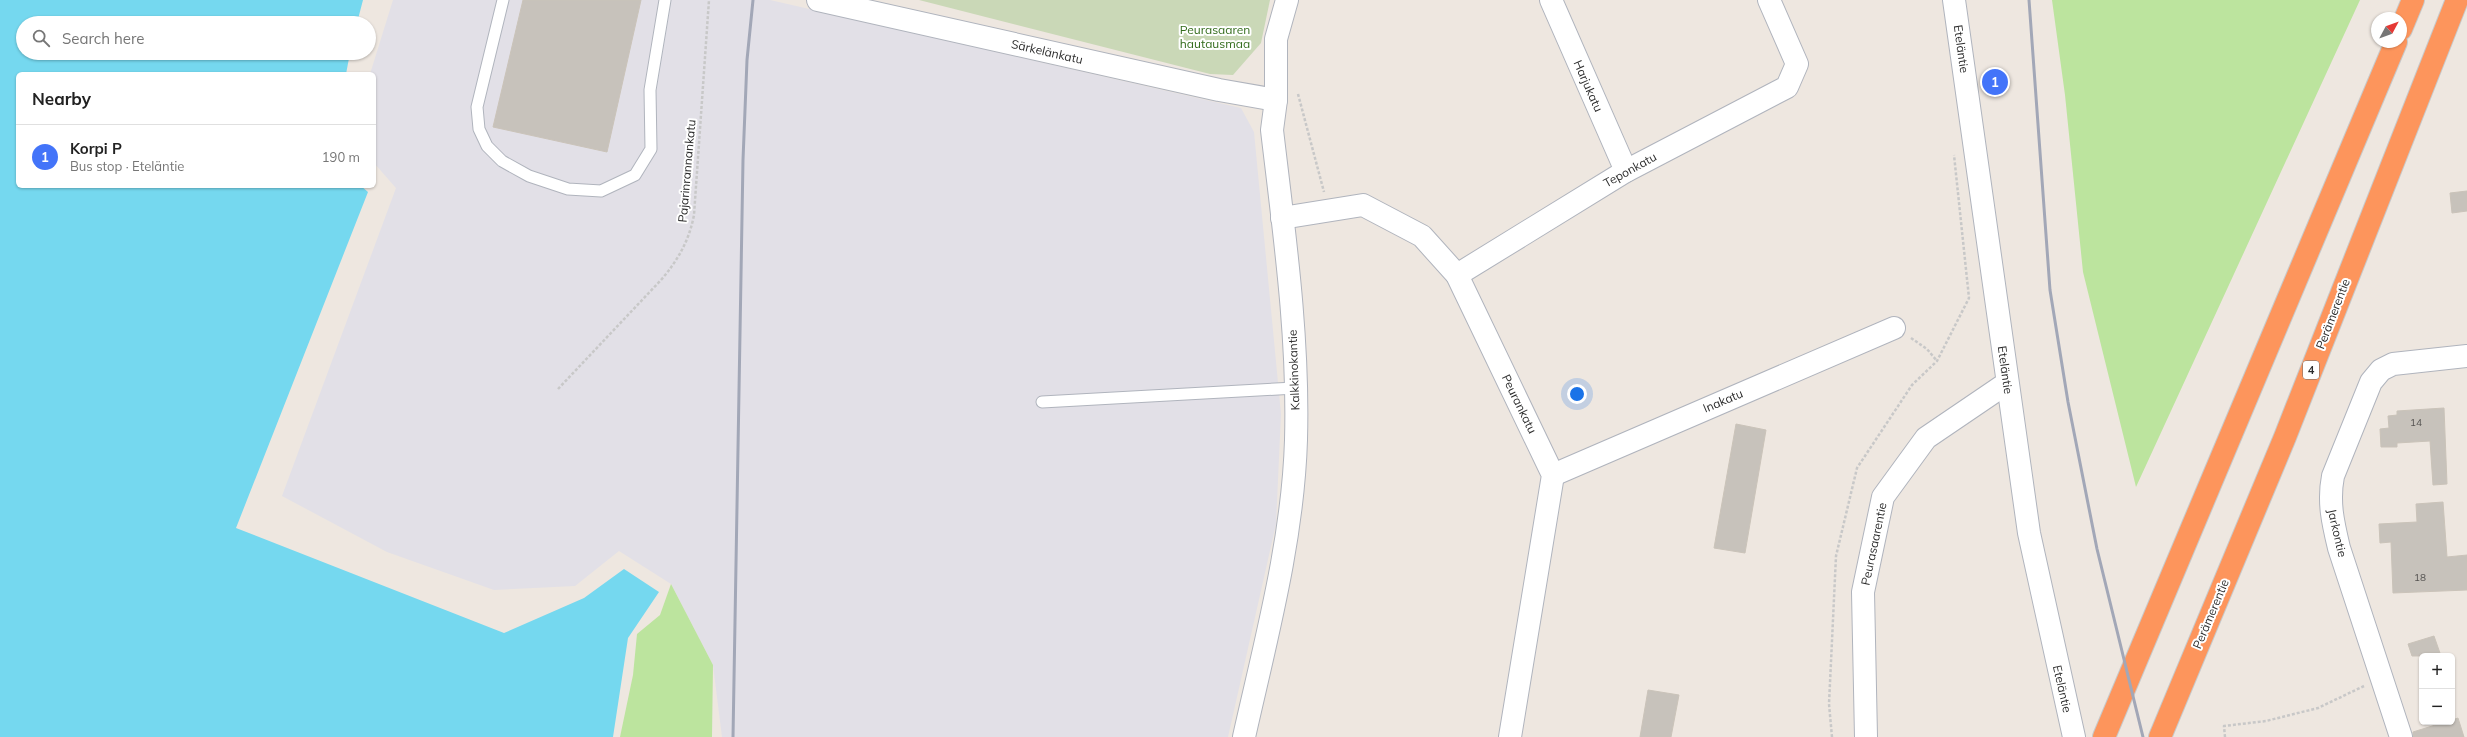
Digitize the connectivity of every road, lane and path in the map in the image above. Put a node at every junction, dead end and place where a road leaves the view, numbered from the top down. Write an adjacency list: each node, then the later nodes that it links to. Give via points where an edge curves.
1 (503, 0): 2 (lane, via 477,107 479,129 487,146 502,161 529,176 568,189 601,191 635,175 651,149 650,90)
2 (665, 0)
3 (709, 0): 25 (path, Pajarinrannankatu, via 694,215 688,240 673,267)
4 (818, 0): 14 (street, Särkelänkatu, via 1219,90)
5 (1287, 0): 14 (street, Kalkkinokantie, via 1276,39)
6 (1551, 0): 16 (street, Harjukatu)
7 (1768, 0): 16 (street, Teponkatu, via 1797,64 1787,87)
8 (1954, 0): 23 (street, Eteläntie)
9 (2413, 0): 11 (highway)
10 (2457, 0): 35 (highway, Perämerentie / 4, via 2285,437)
11 (2407, 14)
12 (2393, 48): 34 (highway)
13 (1296, 87): 17 (path)
14 (1276, 100): 18 (street, Kalkkinokantie, via 1272,130)
15 (1953, 150): 22 (path, via 1969,298)
16 (1626, 171): 19 (street, Teponkatu)
17 (1329, 208): 18 (street, Peurankatu); 19 (street, Peurankatu, via 1363,205 1422,236)
18 (1282, 218): 24 (street, Kalkkinokantie, via 1293,333)
19 (1457, 275): 27 (street, Peurankatu)
20 (1894, 328): 22 (path, via 1927,348); 27 (street, Inakatu)
21 (2467, 356): 28 (street, Jarkontie, via 2393,364 2381,370 2371,382 2333,476 2330,489 2331,516)
22 (1937, 361): 31 (path, via 1912,385 1857,468 1836,556 1829,704)
23 (2007, 383): 32 (street, Peurasaarentie, via 1926,438 1883,497 1863,592); 33 (street, Eteläntie, via 2029,533)
24 (1295, 388): 26 (lane); 29 (street, Kalkkinokantie, via 1296,440 1290,516 1271,618)
25 (558, 389)
26 (1042, 402)
27 (1553, 475): 30 (street)
28 (2381, 678): 36 (path, via 2318,708 2266,721 2224,726); 37 (street, Jarkontie)
29 (1244, 737)
30 (1510, 737)
31 (1832, 737)
32 (1866, 737)
33 (2074, 737)
34 (2104, 737)
35 (2160, 737)
36 (2225, 737)
37 (2401, 737)

